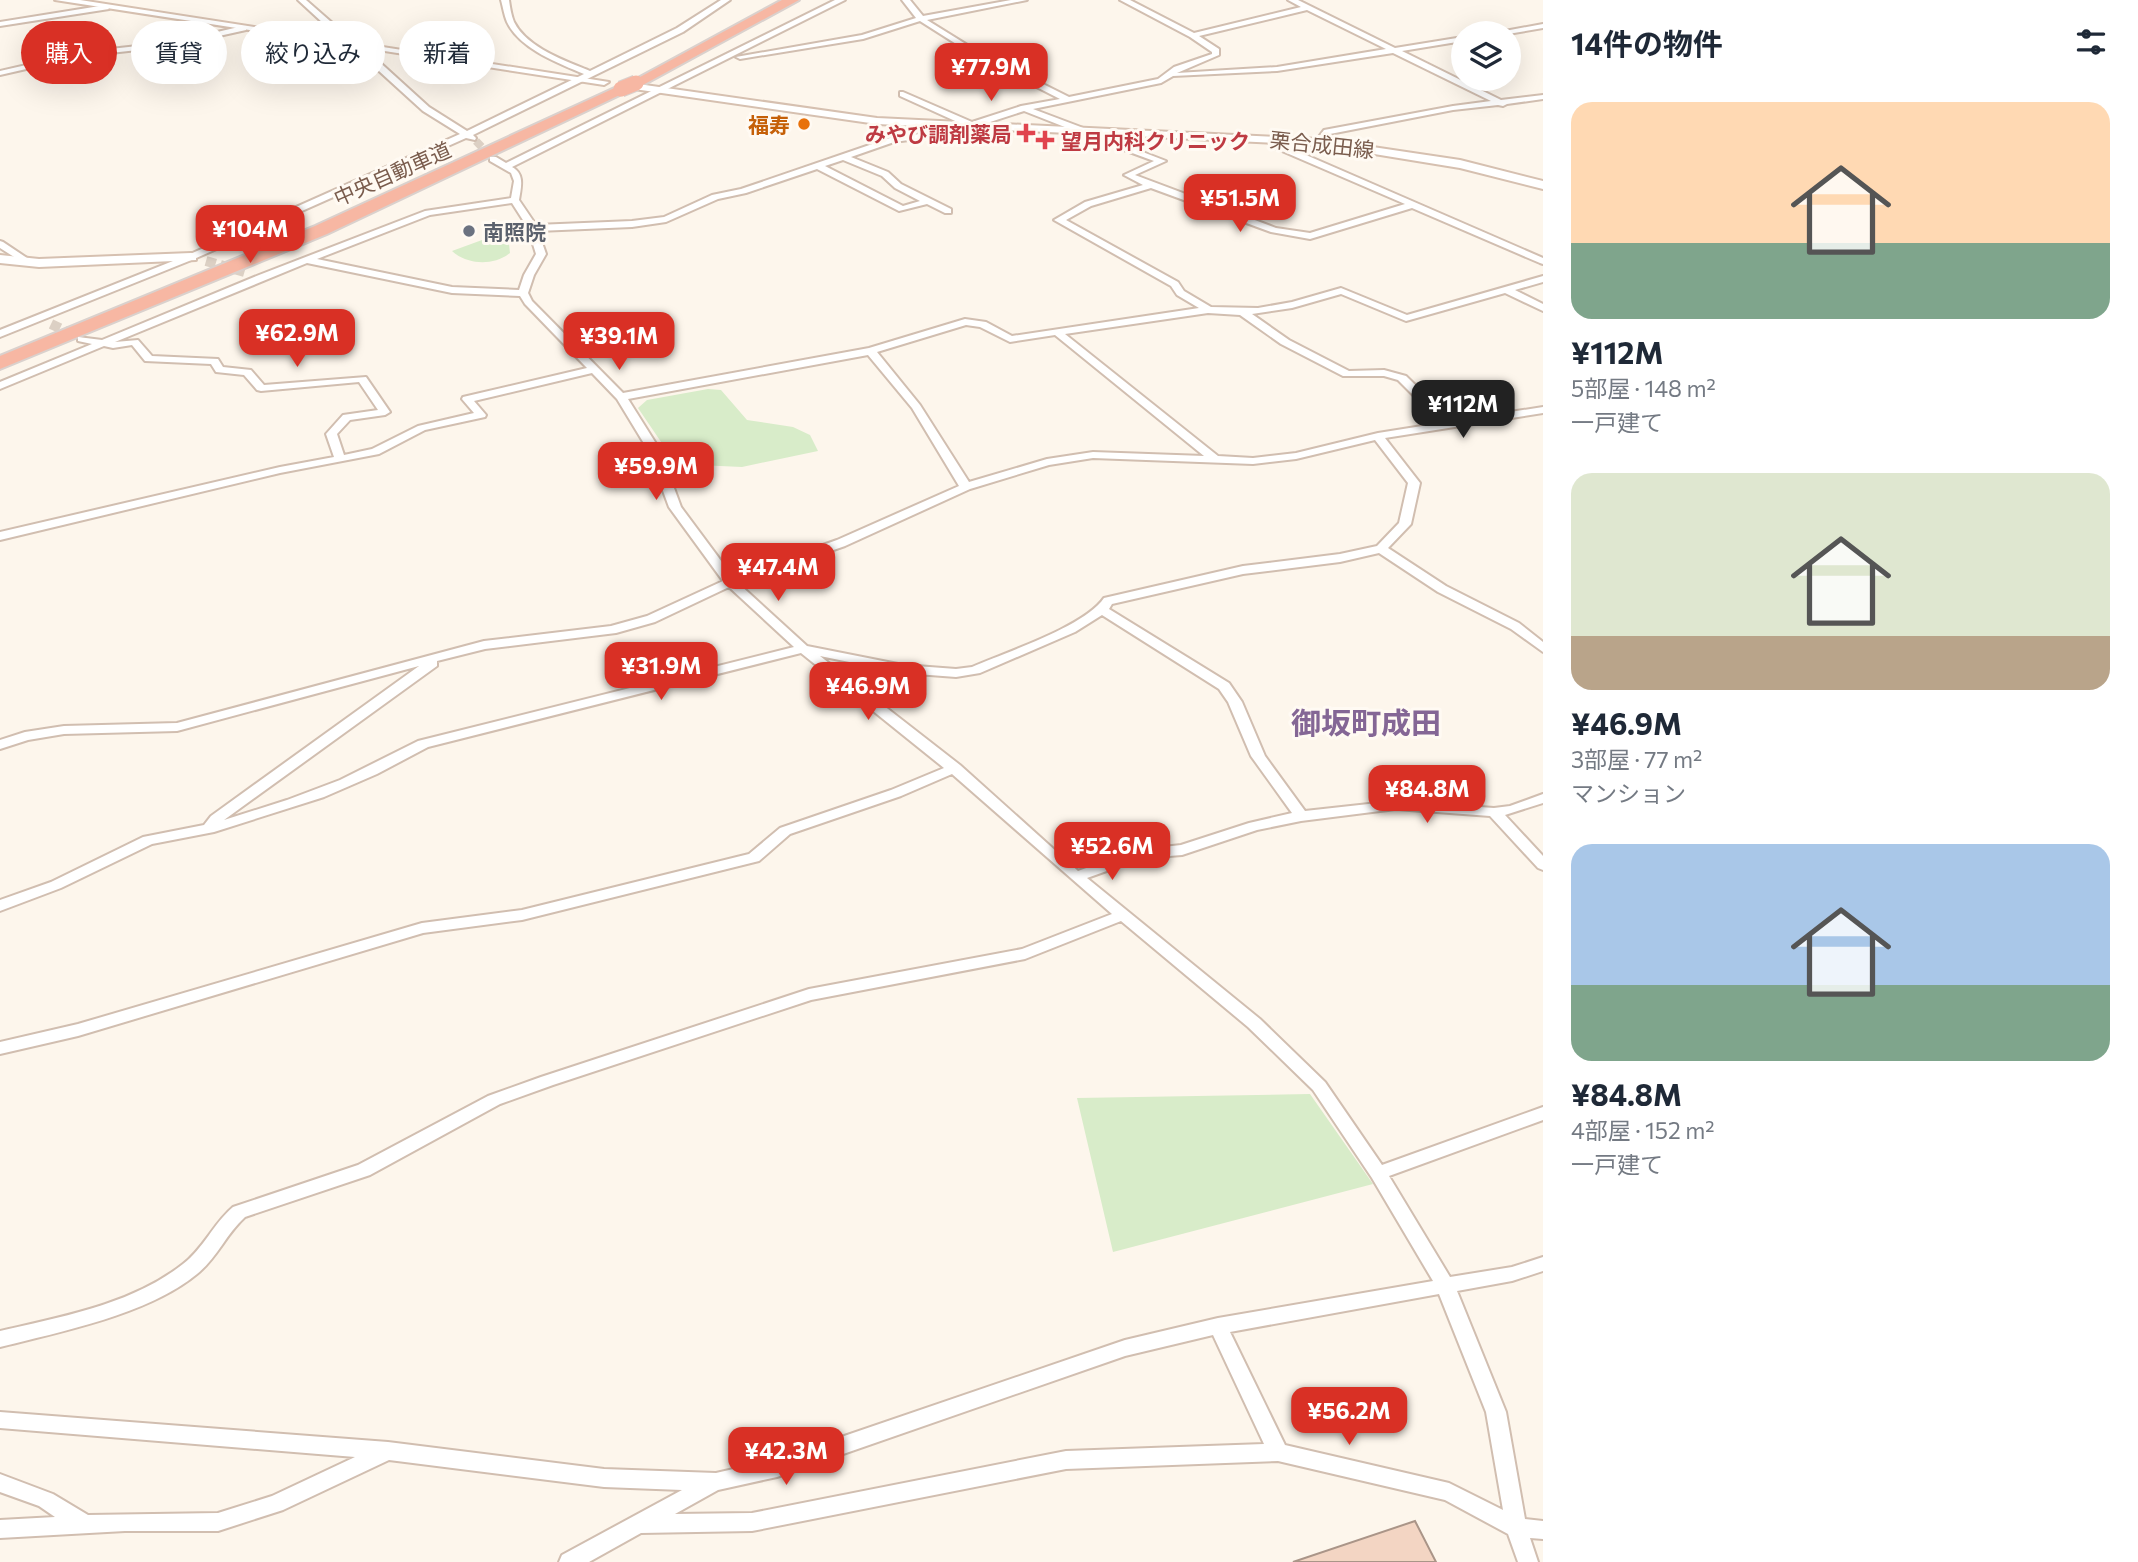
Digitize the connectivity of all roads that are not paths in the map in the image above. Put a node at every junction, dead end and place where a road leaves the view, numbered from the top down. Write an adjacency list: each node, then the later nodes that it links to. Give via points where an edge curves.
1 (60, 0): 12 (main road, 栗合成田線)
2 (302, 0): 15 (street)
3 (505, 0): 28 (street, via 510,23 523,36 564,63)
4 (776, 0): 31 (highway, 中央自動車道)
5 (792, 0): 31 (highway, 中央自動車道)
6 (841, 0): 25 (street)
7 (906, 0): 14 (street)
8 (1023, 0): 14 (street)
9 (1124, 0): 21 (street)
10 (1292, 0): 13 (street)
11 (718, 2): 28 (street, via 680,30)
12 (106, 7): 16 (street); 18 (main road, 栗合成田線)
13 (1304, 9): 21 (street); 24 (street)
14 (920, 19): 25 (street, via 863,37); 35 (street, via 974,53)
15 (327, 21)
16 (0, 24)
17 (1543, 26): 20 (street)
18 (241, 27)
19 (241, 27): 27 (street, via 174,44 83,54)
20 (1521, 29)
21 (1193, 35): 29 (street, via 1216,51 1215,55)
22 (1451, 41): 24 (street)
23 (385, 49): 30 (main road, 栗合成田線)
24 (1390, 49): 29 (street, via 1277,69); 36 (street)
25 (723, 61): 32 (street)
26 (385, 72): 41 (street, via 426,109)
27 (0, 73)
28 (591, 74): 30 (street)
29 (1168, 76): 35 (street, via 1143,86)
30 (579, 78): 31 (main road, 栗合成田線); 41 (street)
31 (621, 85): 32 (main road, 栗合成田線); 77 (highway, 中央自動車道, via 310,225); 78 (highway, 中央自動車道, via 321,230)
32 (659, 91): 38 (main road, 栗合成田線, via 825,116); 46 (street)
33 (903, 94): 38 (street)
34 (1543, 97): 36 (street)
35 (1067, 99): 37 (street)
36 (1503, 104): 43 (street, via 1452,108 1327,132)
37 (1024, 108): 38 (street); 39 (street)
38 (969, 126): 39 (main road, 栗合成田線); 44 (street, via 893,140)
39 (1083, 131): 40 (main road, 栗合成田線)
40 (1100, 131): 42 (main road, 栗合成田線); 48 (street, via 1100,138 1162,161 1128,175)
41 (472, 137): 56 (street)
42 (1283, 138): 43 (main road, 栗合成田線); 52 (street, via 1278,146)
43 (1320, 142): 49 (main road, 栗合成田線, via 1461,164)
44 (843, 157): 47 (street); 51 (street, via 885,174)
45 (493, 159): 46 (street)
46 (507, 166): 50 (street, via 518,181)
47 (818, 166): 51 (street, via 902,209); 54 (street, via 715,197 666,219 632,225)
48 (1151, 185): 52 (street, via 1274,230 1310,236); 68 (street, via 1088,204 1059,220 1175,284 1180,293)
49 (1543, 185)
50 (515, 200): 54 (street); 58 (street, via 428,213)
51 (928, 201): 53 (street)
52 (1415, 204): 61 (street)
53 (948, 211)
54 (533, 228): 66 (street, via 541,254)
55 (0, 244): 59 (street)
56 (191, 257): 59 (main road); 60 (street); 70 (street)
57 (0, 259): 59 (main road)
58 (305, 259): 63 (street); 66 (street, via 452,290)
59 (24, 260)
60 (206, 261)
61 (1543, 261)
62 (248, 274): 63 (street)
63 (262, 277): 75 (street)
64 (1543, 279): 65 (street)
65 (1509, 290): 67 (street); 69 (street, via 1406,318 1341,291 1306,302)
66 (523, 293): 79 (street, via 552,329)
67 (1543, 308)
68 (1208, 310): 69 (street); 73 (street)
69 (1241, 311): 83 (street, via 1285,342 1348,374 1384,373 1402,378)
70 (41, 319): 71 (street); 72 (street)
71 (51, 324)
72 (0, 334)
73 (1059, 334): 76 (street, via 1010,339 982,324 965,322); 86 (street)
74 (82, 339): 75 (street)
75 (102, 344): 80 (street); 85 (street, via 134,342 149,359 214,362 220,370 247,372 261,388 362,379 384,412 347,417 339,425 331,434)
76 (871, 351): 81 (street); 87 (street, via 916,407)
77 (0, 353)
78 (0, 363)
79 (595, 369): 81 (street); 85 (street, via 467,400 481,415 422,428 375,452)
80 (0, 386)
81 (621, 397): 90 (street, via 654,450 675,507)
82 (1543, 410): 83 (street)
83 (1451, 426): 84 (street)
84 (1378, 436): 86 (street, via 1296,456); 89 (street, via 1414,483 1405,524)
85 (340, 459): 88 (street)
86 (1217, 460): 87 (street, via 1093,456 1047,462)
87 (967, 487): 90 (street, via 841,543)
88 (0, 536)
89 (1381, 549): 91 (street, via 1243,570 1108,601); 92 (street, via 1442,589 1515,625)
90 (730, 582): 93 (street); 94 (street, via 651,619 611,630 484,645)
91 (1102, 610): 93 (street, via 1062,633 975,670 956,673 903,669); 99 (street, via 1224,686 1258,756)
92 (1543, 648)
93 (803, 649): 96 (street); 100 (street, via 423,744 377,771)
94 (439, 658): 95 (street, via 177,727 64,730); 100 (street, via 216,819)
95 (0, 745)
96 (955, 768): 102 (street); 105 (street, via 785,831 754,858 522,915 422,928 78,1030)
97 (1543, 798): 98 (street)
98 (1494, 812): 99 (street, via 1396,805); 101 (street)
99 (1301, 816): 102 (street, via 1182,850 1140,853)
100 (209, 829): 103 (street, via 148,840 56,885)
101 (1543, 865)
102 (1078, 876): 104 (street)
103 (0, 906)
104 (1123, 915): 107 (street, via 1254,1023 1320,1086); 111 (street, via 1025,954 809,995 494,1101 365,1170 239,1212 223,1224 207,1254 169,1283 97,1315)
105 (0, 1048)
106 (1543, 1113): 107 (street)
107 (1378, 1172): 109 (street)
108 (1543, 1265): 109 (street)
109 (1445, 1285): 110 (street); 119 (street, via 1496,1412)
110 (1218, 1326): 114 (street); 115 (street, via 1125,1348 777,1468)
111 (0, 1339)
112 (0, 1420): 113 (street)
113 (388, 1451): 115 (street, via 604,1478); 117 (street, via 276,1504 218,1522)
114 (1278, 1452): 118 (street, via 1066,1460 752,1522); 119 (street, via 1450,1492)
115 (716, 1482): 118 (street)
116 (0, 1483): 117 (street, via 46,1500)
117 (85, 1524): 120 (street)
118 (638, 1524): 122 (street)
119 (1516, 1528): 121 (street); 123 (street)
120 (0, 1529)
121 (1543, 1530)
122 (569, 1562)
123 (1528, 1562)

